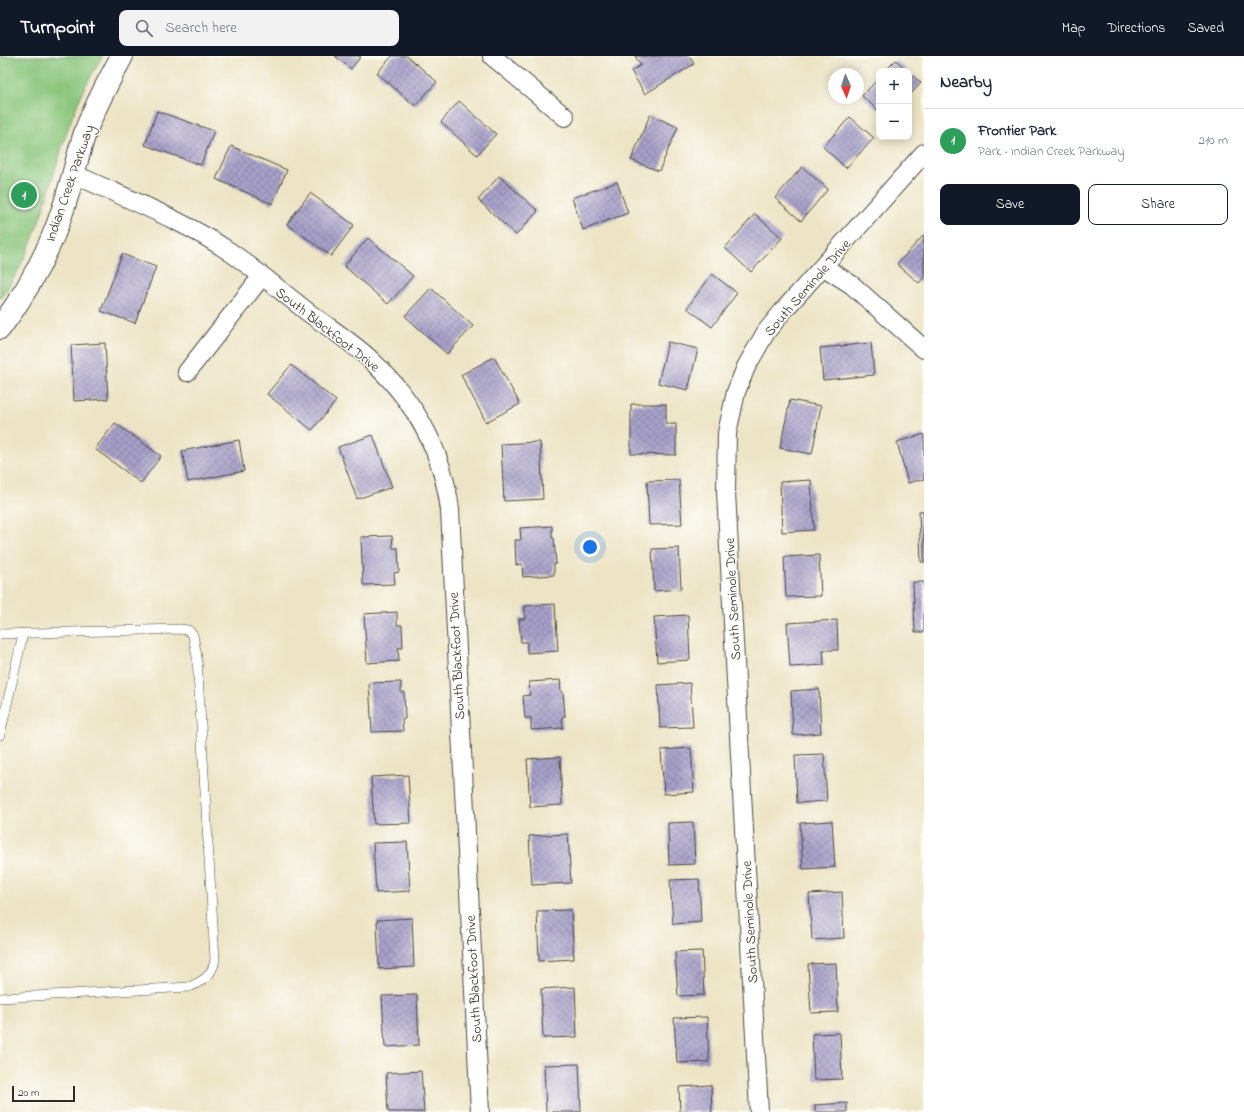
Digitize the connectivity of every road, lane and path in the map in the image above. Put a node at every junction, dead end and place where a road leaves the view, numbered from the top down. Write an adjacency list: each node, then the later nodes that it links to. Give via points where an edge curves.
1 (122, 56): 5 (street, Indian Creek Parkway, via 102,93 86,131)
2 (492, 56): 3 (street)
3 (565, 117)
4 (924, 153): 6 (street, South Seminole Drive)
5 (74, 174): 7 (street, South Blackfoot Drive, via 172,220 230,252); 8 (street, Indian Creek Parkway, via 63,211 37,270)
6 (824, 267): 9 (street, via 852,285); 16 (street, South Seminole Drive, via 766,332 746,367 736,392 728,433 726,492)
7 (262, 276): 10 (street, South Blackfoot Drive); 15 (street, South Blackfoot Drive, via 373,362 401,391 429,435 447,489)
8 (0, 328)
9 (924, 349)
10 (186, 372)
11 (0, 634): 12 (lane)
12 (23, 634): 13 (lane); 14 (lane, via 179,629 188,630 193,635 197,657 215,960 209,976 189,987)
13 (0, 735)
14 (0, 998)
15 (480, 1112)
16 (759, 1112)

